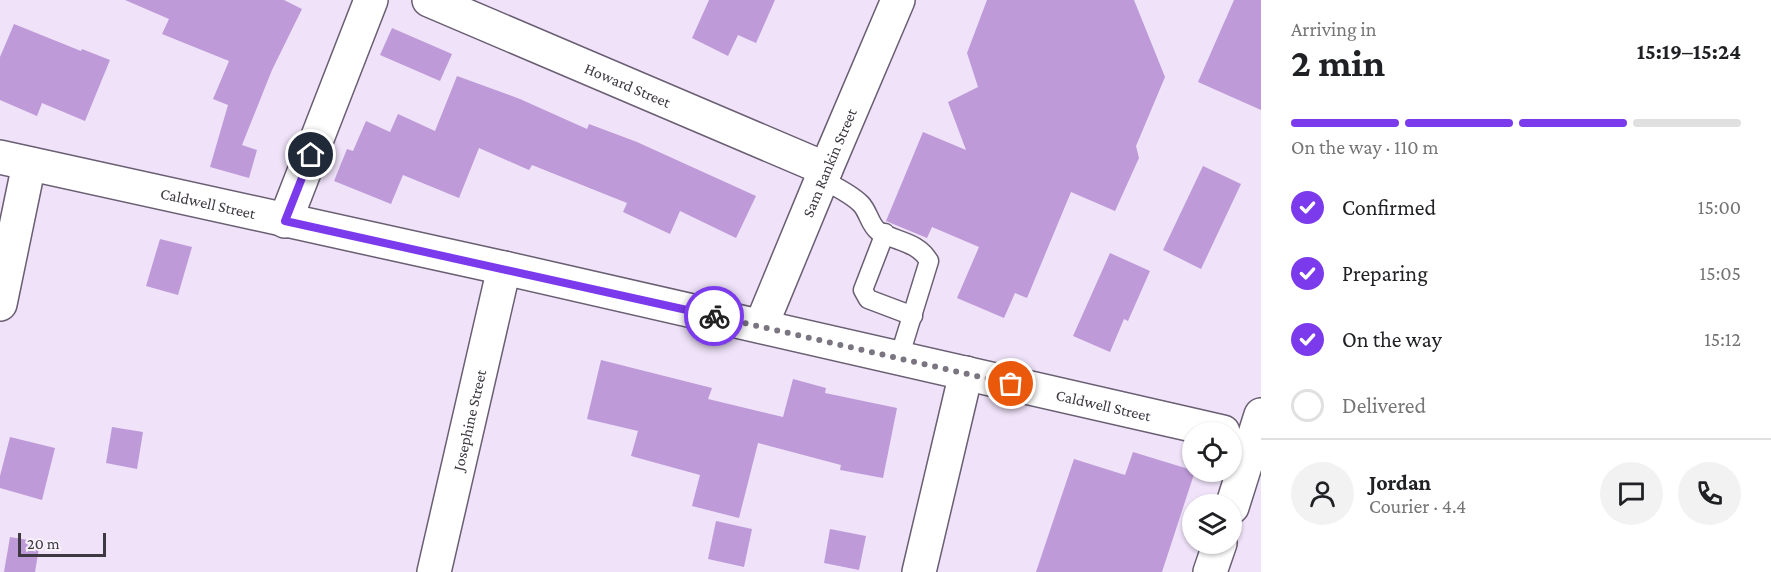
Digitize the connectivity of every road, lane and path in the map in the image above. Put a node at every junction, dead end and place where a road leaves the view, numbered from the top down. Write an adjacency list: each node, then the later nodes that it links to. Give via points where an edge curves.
1 (371, 0): 6 (street)
2 (429, 0): 5 (street, Howard Street)
3 (898, 0): 5 (street, Sam Rankin Street)
4 (15, 161): 6 (street, Caldwell Street); 9 (street)
5 (824, 174): 7 (lane, via 862,205 877,230); 11 (street, Sam Rankin Street)
6 (285, 221): 8 (street, Caldwell Street)
7 (885, 233): 10 (lane, via 912,244 929,261); 10 (lane, via 863,290 868,299)
8 (504, 268): 11 (street, Caldwell Street); 17 (street, Josephine Street)
9 (0, 304)
10 (913, 315): 12 (lane)
11 (761, 326): 12 (street, Caldwell Street)
12 (899, 358): 13 (street, Caldwell Street)
13 (966, 373): 14 (street, Caldwell Street); 18 (street)
14 (1246, 432): 15 (street)
15 (1234, 494)
16 (1216, 554): 19 (street)
17 (434, 572)
18 (919, 572)
19 (1210, 572)

